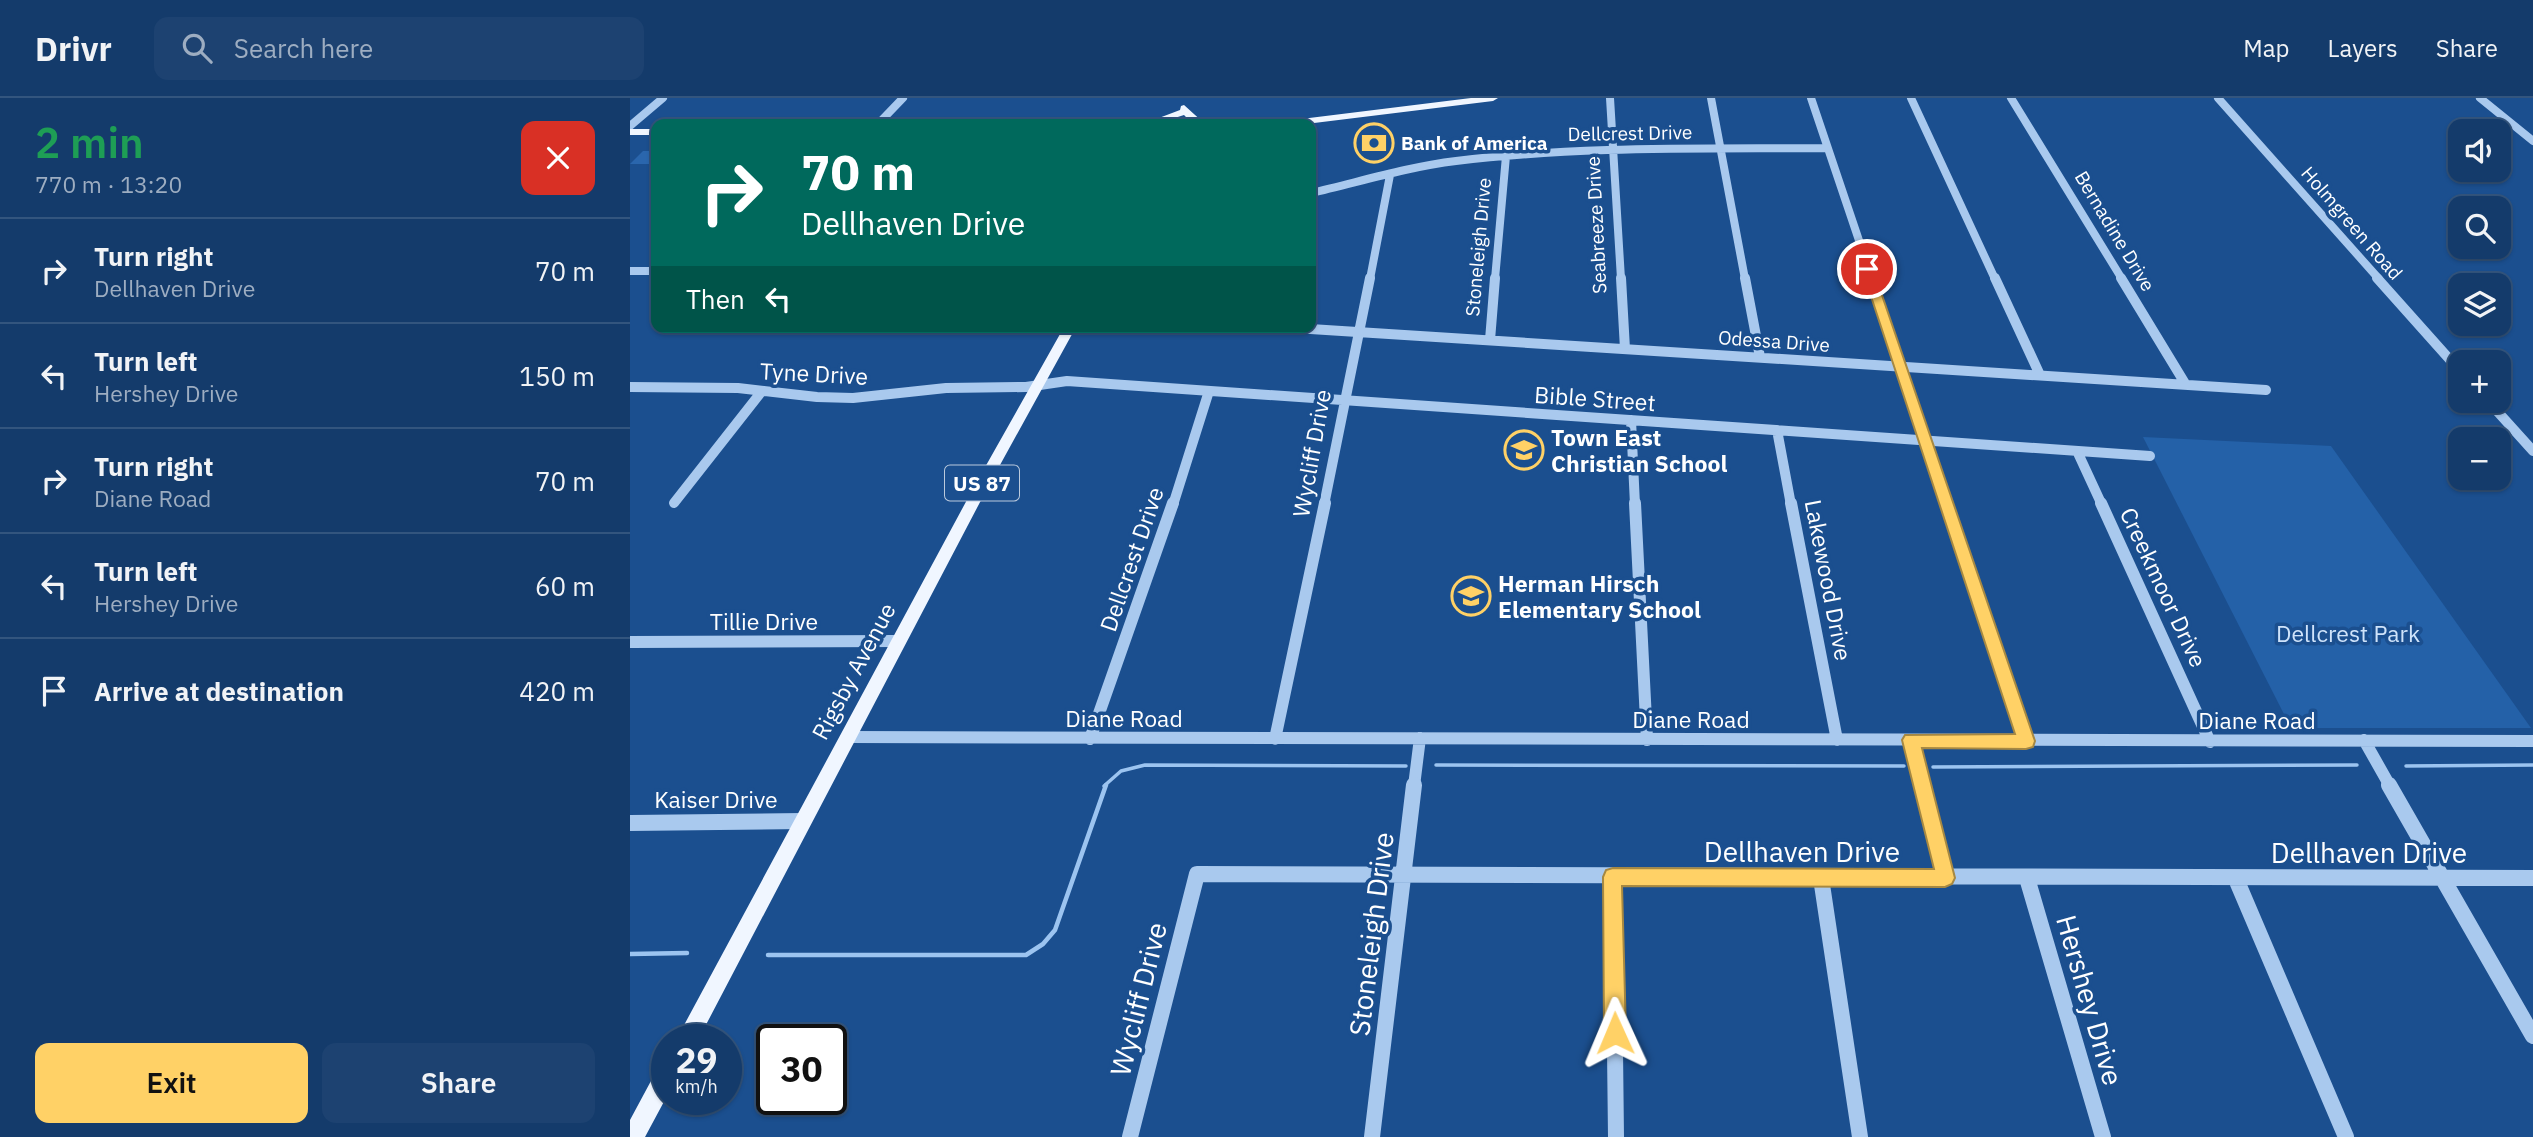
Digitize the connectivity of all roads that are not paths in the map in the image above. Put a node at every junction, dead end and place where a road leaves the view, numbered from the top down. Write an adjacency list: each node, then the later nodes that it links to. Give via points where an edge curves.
1 (663, 98): 15 (street)
2 (903, 98): 12 (street)
3 (1493, 98): 14 (main road)
4 (1610, 98): 20 (street, Seabreeze Drive)
5 (1711, 98): 19 (street)
6 (1811, 98): 18 (street)
7 (1911, 98): 34 (street)
8 (2011, 98): 35 (street, Bernadine Drive)
9 (2218, 98): 32 (street, Holmgreen Road)
10 (2480, 98): 17 (street)
11 (1185, 106): 13 (main road)
12 (883, 119)
13 (1158, 119)
14 (1316, 120)
15 (630, 129): 16 (main road)
16 (651, 131)
17 (2533, 141)
18 (1827, 148): 19 (street, Dellcrest Drive); 33 (street)
19 (1720, 149): 20 (street, Dellcrest Drive); 31 (street)
20 (1613, 150): 21 (street, Dellcrest Drive); 30 (street, Seabreeze Drive)
21 (1506, 156): 22 (street, Dellcrest Drive); 29 (street, Stoneleigh Drive)
22 (1390, 174): 23 (street, Dellcrest Drive); 27 (street, Wycliff Drive)
23 (1316, 192)
24 (630, 271): 25 (street)
25 (651, 271)
26 (1316, 329): 27 (street, Odessa Drive)
27 (1358, 332): 29 (street, Odessa Drive); 41 (street, Wycliff Drive)
28 (1067, 333): 36 (main road, Rigsby Avenue / US 87)
29 (1490, 340): 30 (street, Odessa Drive)
30 (1625, 349): 31 (street, Odessa Drive)
31 (1760, 357): 33 (street, Odessa Drive)
32 (2448, 357)
33 (1899, 366): 34 (street, Odessa Drive); 45 (street)
34 (2040, 375): 35 (street, Odessa Drive)
35 (2186, 385): 38 (street, Odessa Drive)
36 (1038, 386): 39 (street, Tyne Drive, via 946,388 853,398); 40 (street, Bible Street, via 1067,381); 50 (main road, Rigsby Avenue / US 87)
37 (630, 387): 39 (street, Tyne Drive)
38 (2266, 390)
39 (762, 391): 49 (street)
40 (1209, 391): 41 (street, Bible Street); 54 (street, Dellcrest Drive)
41 (1344, 400): 43 (street, Bible Street); 55 (street, Wycliff Drive)
42 (2499, 413): 47 (street)
43 (1631, 420): 44 (street, Bible Street); 56 (street)
44 (1777, 430): 45 (street, Bible Street); 57 (street, Lakewood Drive)
45 (1925, 440): 46 (street, Bible Street); 60 (street)
46 (2077, 451): 48 (street, Bible Street); 62 (street, Creekmoor Drive)
47 (2533, 451)
48 (2150, 456)
49 (674, 503)
50 (898, 641): 51 (street, Tillie Drive); 52 (main road, Rigsby Avenue / US 87)
51 (630, 642)
52 (848, 737): 54 (street, Diane Road); 63 (main road, Rigsby Avenue / US 87)
53 (1420, 738): 55 (street, Diane Road); 56 (street, Diane Road); 66 (street, Stoneleigh Drive)
54 (1090, 739): 55 (street, Diane Road)
55 (1275, 739)
56 (1647, 740): 57 (street, Diane Road)
57 (1837, 740): 58 (street, Diane Road)
58 (1911, 740): 60 (street, Diane Road); 69 (street)
59 (2364, 740): 61 (street, Diane Road); 62 (street, Diane Road); 71 (street)
60 (2026, 741): 62 (street, Diane Road)
61 (2533, 741)
62 (2210, 742)
63 (803, 821): 64 (street, Kaiser Drive); 74 (main road, Rigsby Avenue / US 87)
64 (630, 823)
65 (1197, 874): 66 (street, Dellhaven Drive); 79 (street, Wycliff Drive)
66 (1405, 876): 67 (street, Dellhaven Drive); 80 (street, Stoneleigh Drive)
67 (1613, 877): 68 (street, Dellhaven Drive); 81 (street)
68 (1821, 878): 69 (street, Dellhaven Drive); 82 (street)
69 (1945, 878): 70 (street, Dellhaven Drive)
70 (2028, 878): 73 (street, Dellhaven Drive); 83 (street, Hershey Drive)
71 (2444, 878): 72 (street, Dellhaven Drive); 73 (street, Dellhaven Drive); 75 (street)
72 (2533, 878)
73 (2236, 879): 84 (street)
74 (695, 1024)
75 (2533, 1036)
76 (651, 1096): 77 (main road)
77 (637, 1115): 78 (main road)
78 (633, 1137)
79 (1130, 1137)
80 (1372, 1137)
81 (1616, 1137)
82 (1860, 1137)
83 (2103, 1137)
84 (2346, 1137)

